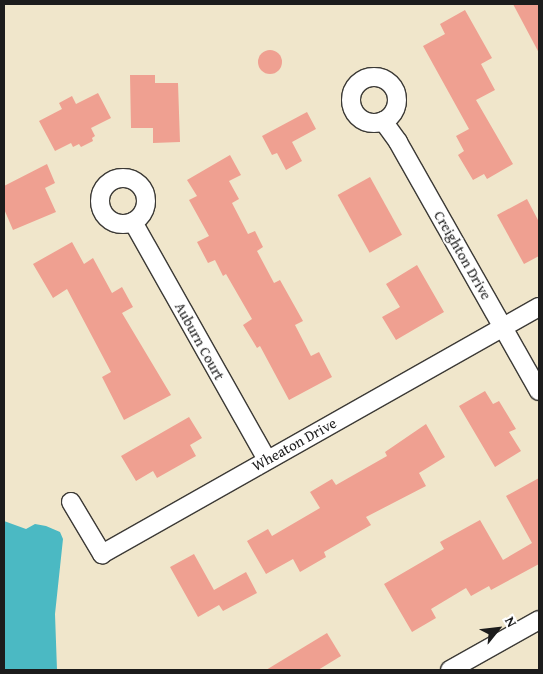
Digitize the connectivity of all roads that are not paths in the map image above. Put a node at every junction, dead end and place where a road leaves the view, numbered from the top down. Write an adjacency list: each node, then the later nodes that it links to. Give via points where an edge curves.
1 (383, 121): 4 (street, Creighton Drive)
2 (133, 222): 6 (street, Auburn Court)
3 (539, 307): 4 (street, Wheaton Drive)
4 (504, 327): 5 (street, Creighton Drive); 6 (street, Wheaton Drive)
5 (539, 391)
6 (267, 460): 7 (street, Wheaton Drive, via 102,554)
7 (71, 502)
8 (539, 620): 9 (street)
9 (450, 670)

